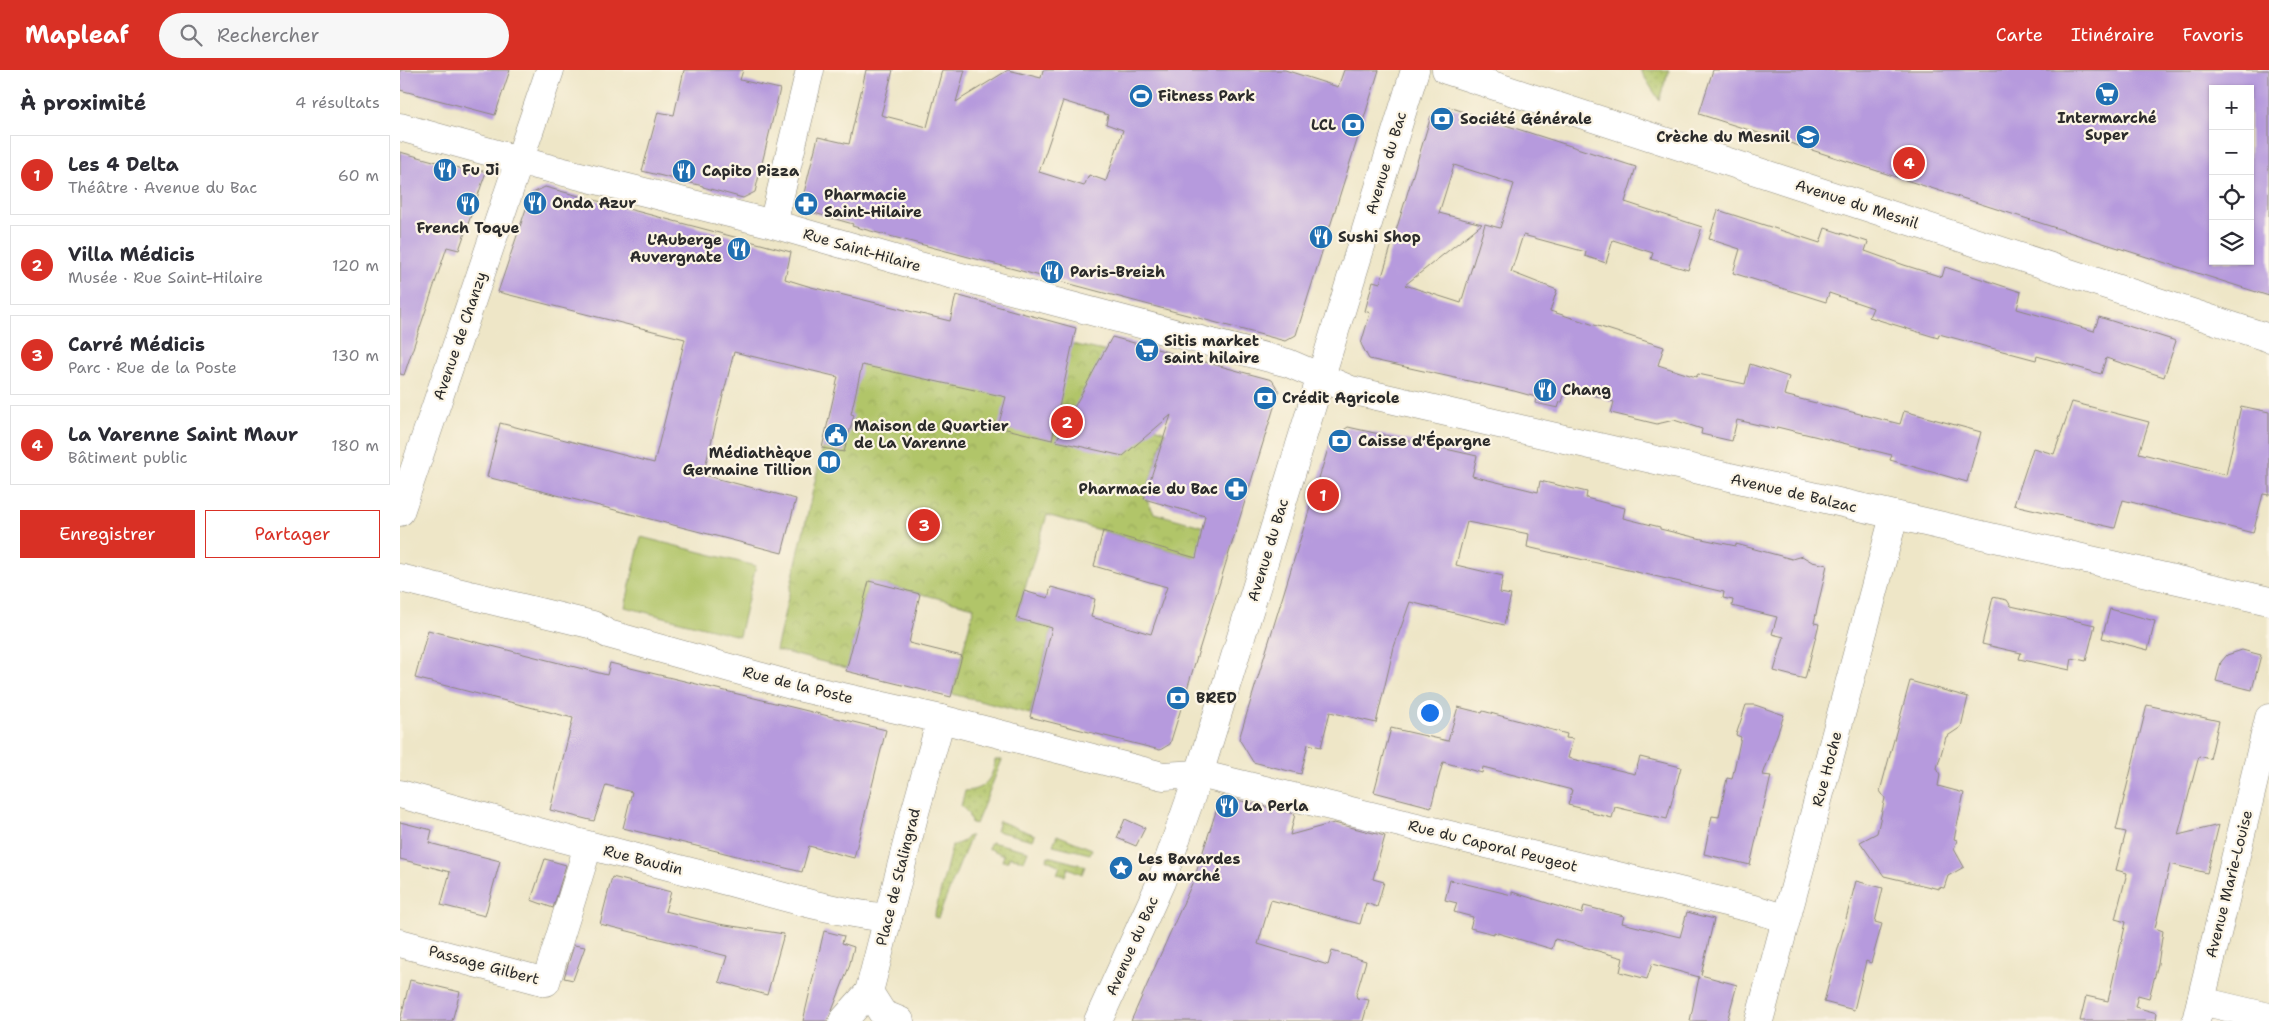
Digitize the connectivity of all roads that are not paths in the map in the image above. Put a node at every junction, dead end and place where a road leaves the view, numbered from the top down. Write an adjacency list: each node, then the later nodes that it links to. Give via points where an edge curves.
1 (550, 70): 6 (street, Avenue de Chanzy)
2 (810, 70): 7 (street)
3 (1415, 70): 9 (street, Avenue du Bac)
4 (1446, 70): 8 (street, Avenue du Mesnil)
5 (400, 127): 6 (street, Rue Saint-Hilaire)
6 (520, 160): 7 (street, Rue Saint-Hilaire); 10 (street, Avenue de Chanzy)
7 (773, 224): 9 (street, Rue Saint-Hilaire, via 1288,363)
8 (2269, 338)
9 (1322, 377): 11 (street, Avenue de Balzac, via 1351,390); 16 (street, Avenue du Bac)
10 (400, 512)
11 (1894, 516): 13 (street, Avenue de Balzac); 20 (street, Rue Hoche)
12 (400, 578): 15 (street, Rue de la Poste, via 593,625 608,634 798,687)
13 (2269, 601)
14 (2269, 718): 23 (street, Avenue Marie-Louise)
15 (941, 719): 16 (street, Rue de la Poste, via 1163,776); 19 (street, Place de Stalingrad)
16 (1199, 774): 20 (street, Rue du Caporal Peugeot); 27 (street, Avenue du Bac, via 1161,882)
17 (400, 794): 18 (street, Rue Baudin)
18 (588, 846): 19 (street, Rue Baudin, via 858,915); 21 (street, Passage Gilbert, via 546,982)
19 (888, 918): 22 (street, Place de Stalingrad)
20 (1786, 919): 28 (street, Rue Hoche)
21 (400, 943)
22 (869, 992): 25 (street); 26 (street, via 884,1014)
23 (2198, 1011): 24 (street)
24 (2269, 1017)
25 (843, 1021)
26 (900, 1021)
27 (1098, 1021)
28 (1760, 1021)

